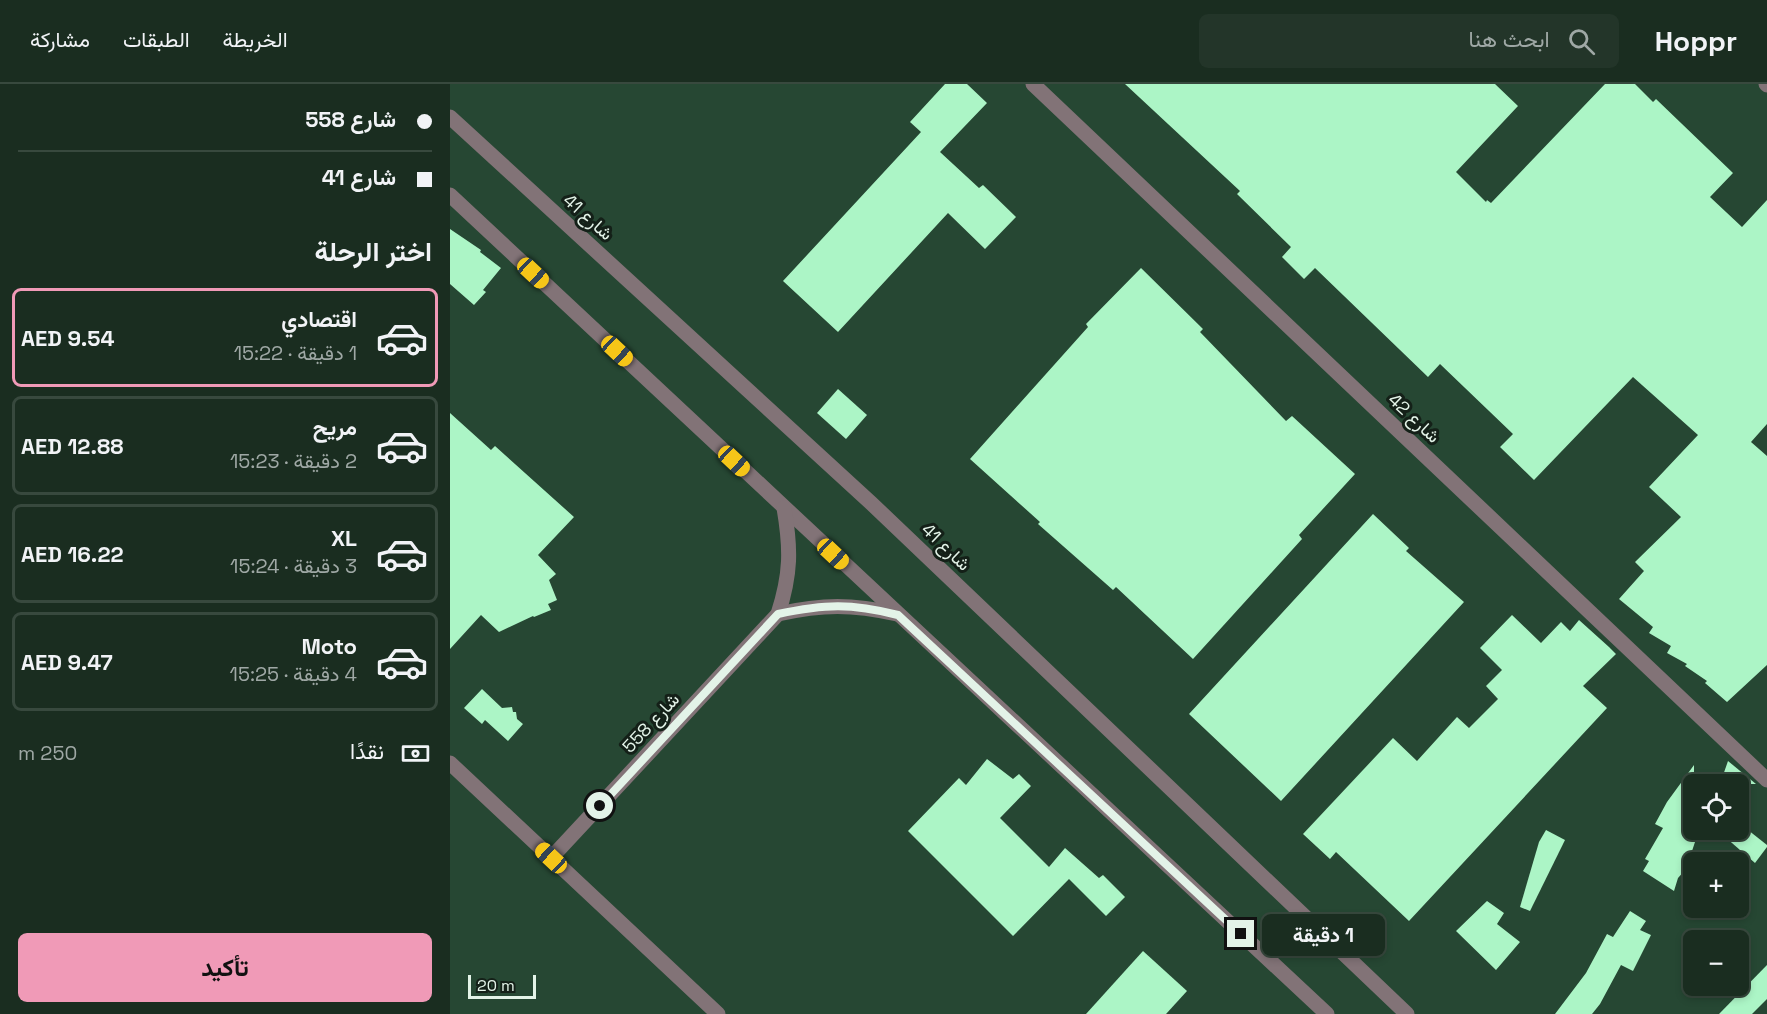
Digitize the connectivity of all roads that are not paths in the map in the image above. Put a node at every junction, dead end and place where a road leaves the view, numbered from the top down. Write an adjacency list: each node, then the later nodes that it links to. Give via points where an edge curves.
1 (1034, 84): 8 (street, شارع 42)
2 (450, 117): 12 (street, شارع 41, via 871,503)
3 (450, 195): 4 (street)
4 (784, 508): 5 (street, شارع 558, via 790,561); 6 (street)
5 (778, 614): 6 (street, via 838,605); 9 (street, شارع 558)
6 (898, 615): 11 (street)
7 (450, 763): 9 (street)
8 (1767, 780)
9 (551, 858): 10 (street)
10 (718, 1014)
11 (1327, 1014)
12 (1407, 1014)

